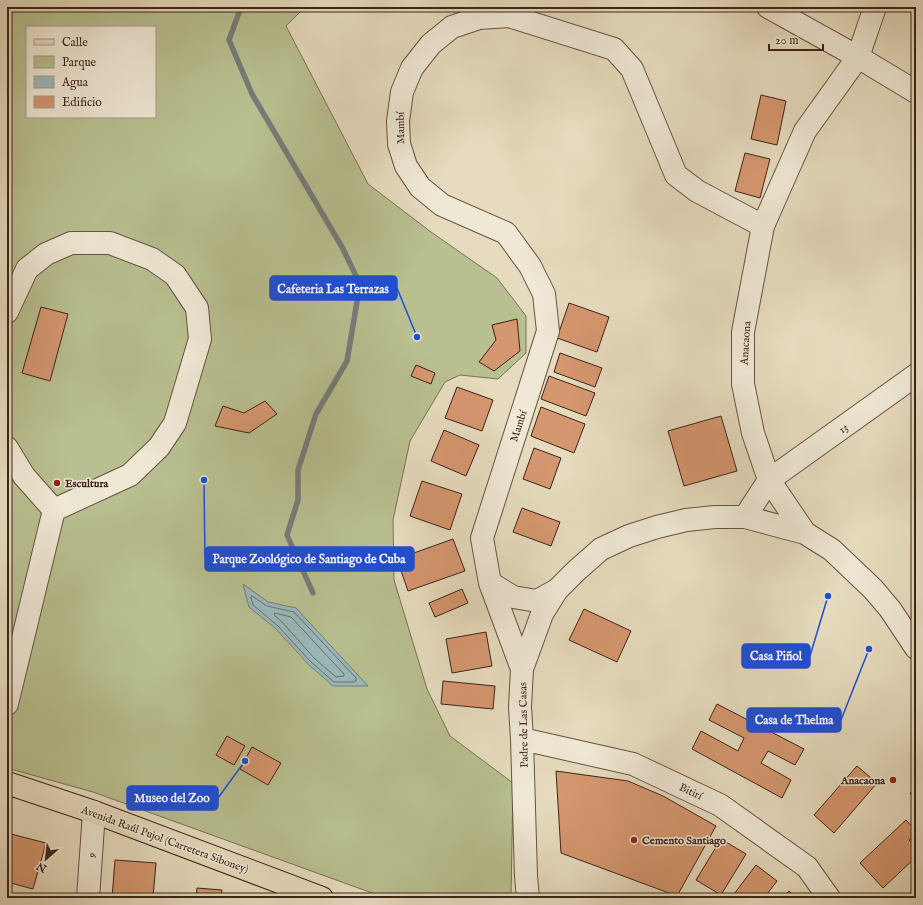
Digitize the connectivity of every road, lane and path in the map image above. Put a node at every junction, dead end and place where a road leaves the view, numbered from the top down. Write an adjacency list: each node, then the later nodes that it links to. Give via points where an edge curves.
1 (768, 7): 3 (street)
2 (875, 7): 3 (street, Anacaona)
3 (858, 57): 4 (street); 5 (street, Anacaona, via 806,131)
4 (916, 92)
5 (763, 226): 9 (street, Anacaona, via 743,332 742,384 753,432); 13 (street, Mambí, via 697,191 676,175 632,69 614,49 509,16 479,18 452,27 431,44 412,68 402,92 398,121 399,144 406,166 420,187 442,205 506,233 530,266 544,294 548,332 482,538)
6 (7, 312): 10 (street, via 26,269 46,254 71,243 110,243 152,259 175,275 197,308 200,340 175,423 159,447 130,475)
7 (916, 375): 9 (street, 13)
8 (7, 448): 10 (street, via 24,476)
9 (769, 480): 11 (street); 12 (street, Anacaona)
10 (54, 510): 17 (street)
11 (745, 517): 12 (street, Padre de Las Casas); 14 (street, Padre de Las Casas, via 686,520 629,536 602,549)
12 (804, 533): 15 (street, Anacaona, via 832,550 873,589)
13 (490, 583): 14 (street, via 513,597 537,601); 16 (street, Mambí)
14 (557, 590): 16 (street, Padre de Las Casas, via 542,614)
15 (916, 648)
16 (522, 669): 18 (street, Padre de Las Casas)
17 (7, 704)
18 (522, 739): 23 (street, Padre de Las Casas); 24 (street, Bitirí, via 634,764 720,805 807,867)
19 (7, 783): 20 (main road, Avenida Raúl Pujol (Carretera Siboney))
20 (94, 812): 21 (street, 9); 22 (main road, Avenida Raúl Pujol (Carretera Siboney))
21 (88, 898)
22 (322, 898)
23 (528, 898)
24 (829, 898)

